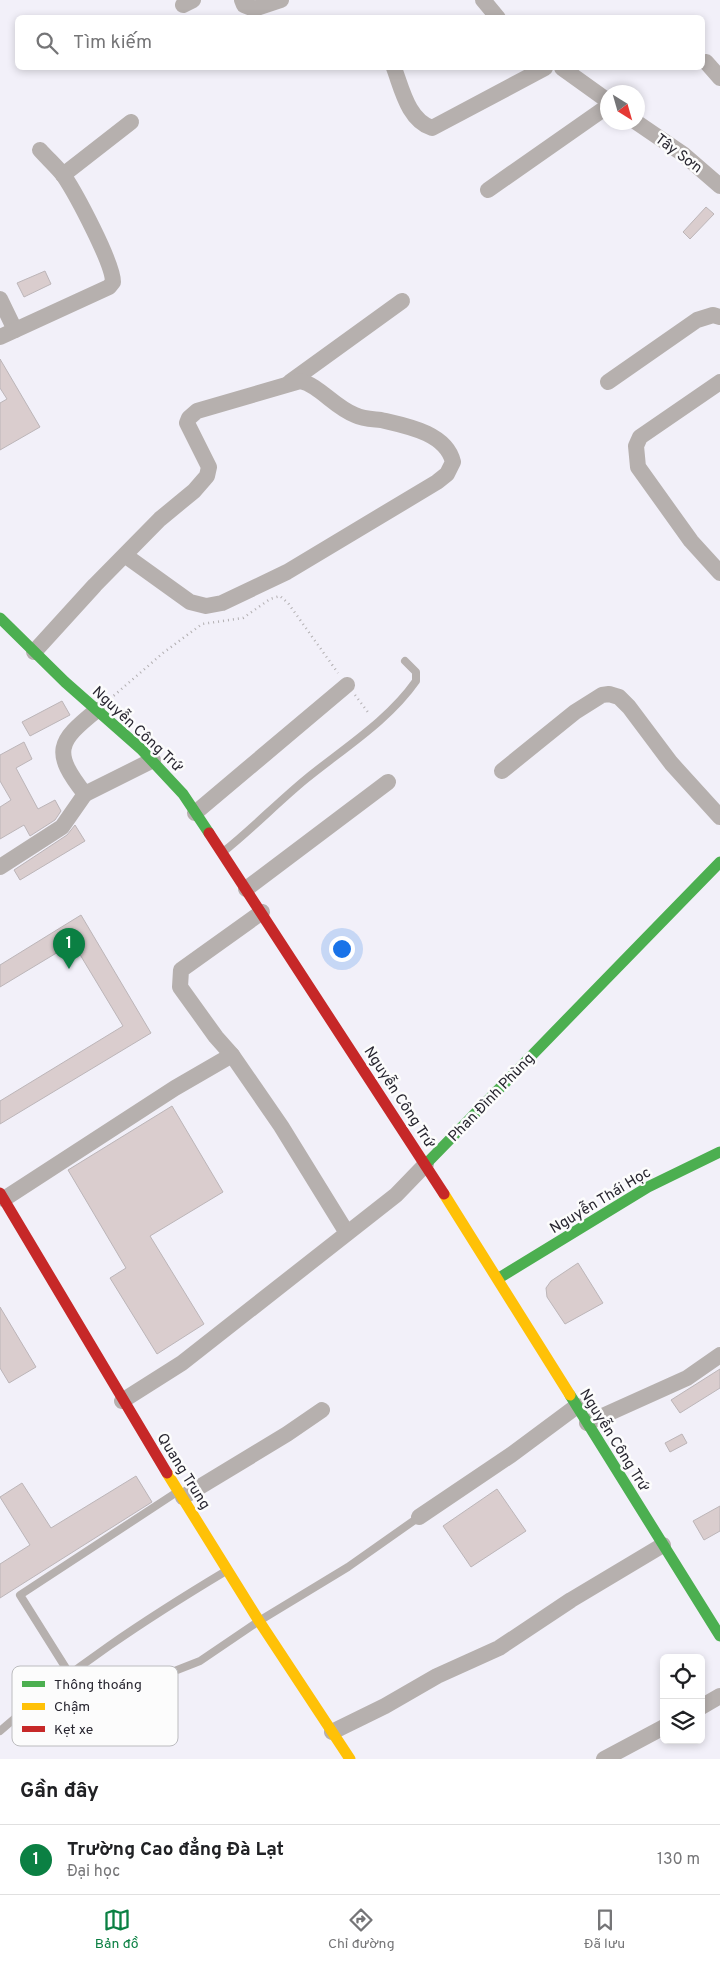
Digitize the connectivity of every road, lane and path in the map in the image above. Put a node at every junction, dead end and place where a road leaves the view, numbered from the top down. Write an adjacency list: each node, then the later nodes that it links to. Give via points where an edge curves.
1 (242, 0): 2 (street, via 244,5 254,9)
2 (281, 0)
3 (483, 0): 4 (street)
4 (496, 15)
5 (706, 62): 9 (street)
6 (395, 70): 7 (street, via 417,119 432,128)
7 (541, 70)
8 (565, 70): 10 (street)
9 (720, 78)
10 (600, 95)
11 (600, 112): 17 (street)
12 (131, 122): 15 (street)
13 (645, 128): 16 (street, Tây Sơn, via 683,154)
14 (40, 150): 15 (street)
15 (63, 175): 21 (street, via 101,247 113,282 109,287)
16 (720, 186)
17 (488, 190)
18 (0, 299): 21 (street)
19 (402, 301): 22 (street)
20 (720, 316): 23 (street, via 697,320)
21 (7, 333)
22 (290, 382): 25 (street, via 192,414 187,423 209,467 207,476); 25 (street, via 311,383 336,406 356,416 432,435 451,453 453,462 447,474 287,572 222,603 206,606 190,602)
23 (608, 382)
24 (720, 382): 26 (street, via 640,437 636,446 638,467 691,541)
25 (126, 556): 28 (street, via 94,585)
26 (720, 573)
27 (0, 618): 28 (street, Nguyễn Công Trứ)
28 (34, 652): 31 (street, Nguyễn Công Trứ)
29 (405, 661): 32 (lane, via 416,672 416,681 389,714)
30 (347, 685): 31 (path, via 280,596 270,599 243,618 202,624); 32 (path); 37 (street)
31 (97, 710): 33 (street, Nguyễn Công Trứ); 36 (street, via 65,741 62,759)
32 (376, 723): 39 (lane)
33 (153, 760): 36 (street); 37 (street, Nguyễn Công Trứ)
34 (502, 772): 38 (street, via 575,712 609,694 618,697 628,707 671,763)
35 (388, 782): 42 (street)
36 (85, 794): 41 (street, via 62,827)
37 (195, 813): 39 (street, Nguyễn Công Trứ)
38 (720, 817)
39 (222, 853): 42 (street, Nguyễn Công Trứ)
40 (720, 862): 46 (street, Phan Đình Phùng)
41 (0, 867)
42 (246, 889): 43 (street, Nguyễn Công Trứ)
43 (262, 912): 44 (street, via 181,970 180,987); 46 (street, Nguyễn Công Trứ)
44 (232, 1055): 47 (street); 48 (street, via 281,1126)
45 (720, 1152): 49 (street, Nguyễn Thái Học, via 648,1187)
46 (426, 1164): 48 (street, Phan Đình Phùng, via 396,1195); 49 (street, Nguyễn Công Trứ)
47 (2, 1196): 51 (street, Quang Trung)
48 (347, 1234): 51 (street, Phan Đình Phùng, via 182,1363)
49 (499, 1278): 52 (street, Nguyễn Công Trứ)
50 (720, 1355): 54 (street, via 687,1378)
51 (122, 1401): 55 (street, Quang Trung)
52 (577, 1406): 54 (street, Nguyễn Công Trứ); 56 (street, via 511,1455)
53 (322, 1410): 55 (street, via 288,1434)
54 (587, 1423): 57 (street, Nguyễn Công Trứ)
55 (181, 1494): 58 (street, Quang Trung); 61 (lane, via 80,1553 20,1595)
56 (419, 1516): 59 (lane, via 348,1567)
57 (663, 1545): 60 (street, Nguyễn Công Trứ); 69 (street, via 499,1648 436,1676)
58 (227, 1570): 59 (street, Quang Trung); 62 (lane, via 155,1613)
59 (259, 1621): 63 (lane, via 200,1661); 69 (street, Quang Trung)
60 (719, 1630)
61 (65, 1666)
62 (79, 1666)
63 (178, 1670)
64 (720, 1696): 65 (street)
65 (705, 1704)
66 (12, 1721): 68 (lane)
67 (660, 1729): 71 (street)
68 (0, 1731)
69 (332, 1732): 70 (street, Quang Trung)
70 (350, 1759)
71 (604, 1759)

